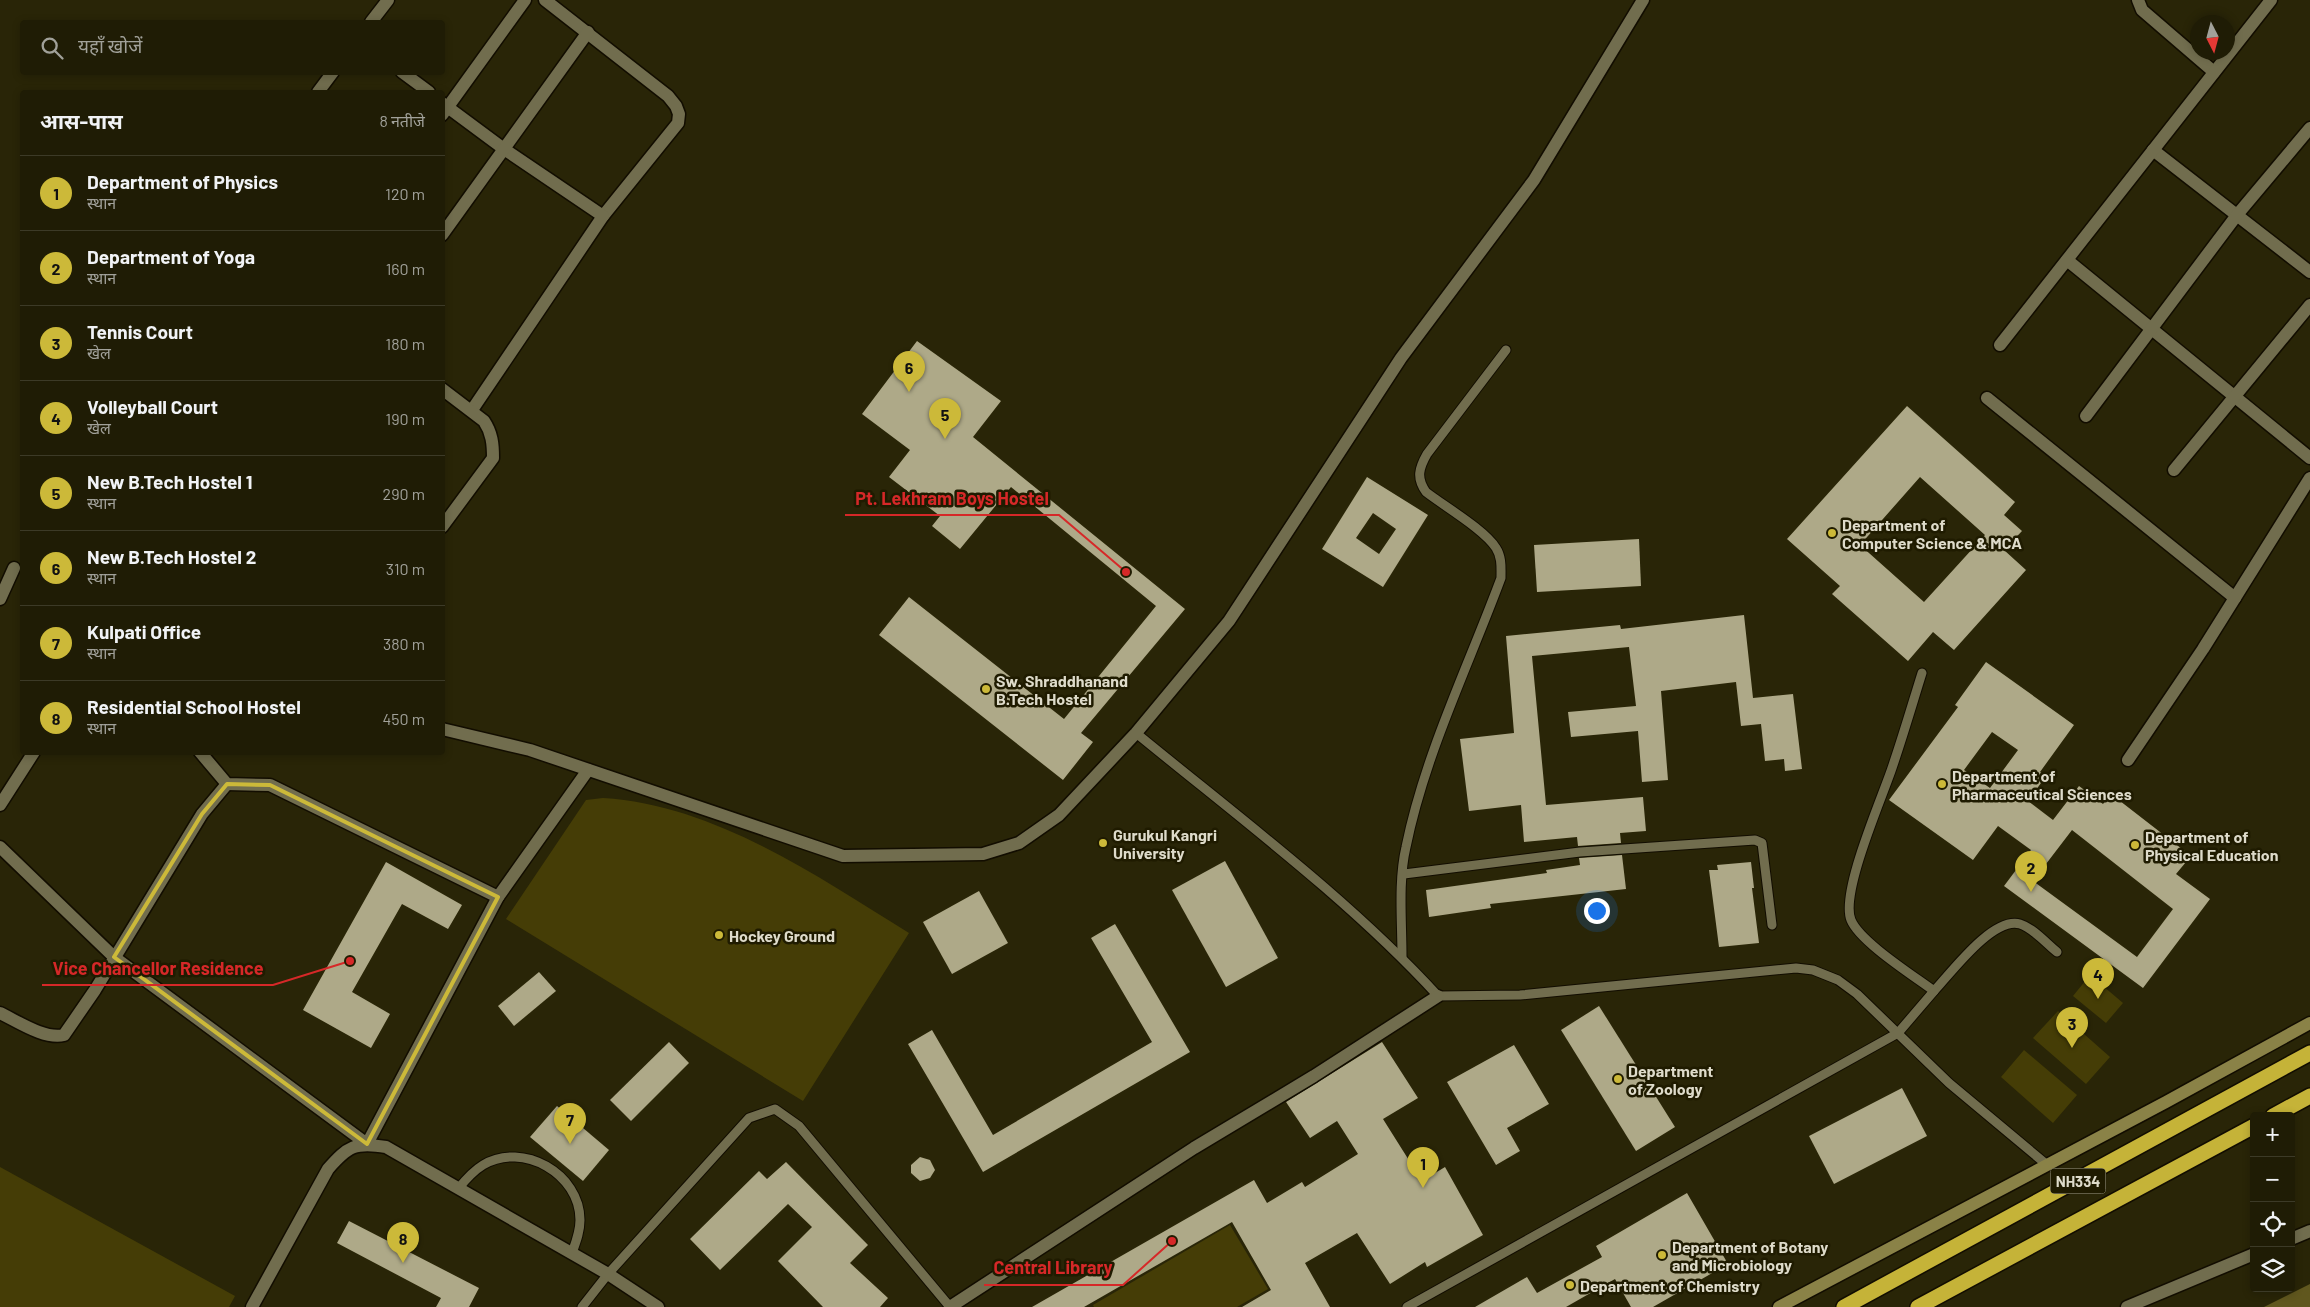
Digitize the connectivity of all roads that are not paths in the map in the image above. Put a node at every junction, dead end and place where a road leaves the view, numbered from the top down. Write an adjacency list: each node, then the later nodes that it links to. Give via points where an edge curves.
1 (388, 0): 7 (street)
2 (525, 0): 14 (street)
3 (545, 0): 8 (street)
4 (1643, 0): 43 (street, via 1534,180 1401,358 1229,621)
5 (2138, 0): 9 (street, via 2142,10)
6 (2271, 0): 9 (street)
7 (373, 20)
8 (588, 32): 17 (street); 20 (street, via 668,96 679,114 678,122)
9 (2214, 72): 18 (street)
10 (332, 75): 12 (street)
11 (406, 75): 13 (street)
12 (320, 90)
13 (426, 90)
14 (445, 107)
15 (445, 109): 17 (street)
16 (2310, 128): 19 (street)
17 (504, 149): 20 (street); 21 (street)
18 (2153, 150): 19 (street); 22 (street)
19 (2237, 215): 23 (street); 25 (street)
20 (603, 216): 31 (street)
21 (445, 231)
22 (2067, 260): 25 (street); 26 (street)
23 (2310, 272)
24 (2310, 305): 29 (street)
25 (2152, 327): 29 (street); 32 (street)
26 (2000, 345)
27 (1506, 350): 51 (lane, via 1427,454 1419,474 1420,484 1426,492 1486,537 1496,548 1502,564 1501,578 1418,797 1405,848)
28 (445, 391): 31 (street)
29 (2236, 396): 33 (street); 34 (street)
30 (1987, 398): 39 (street)
31 (472, 410): 36 (street, via 488,428 493,458)
32 (2086, 416)
33 (2310, 458)
34 (2174, 470)
35 (2310, 478): 39 (street)
36 (445, 522)
37 (0, 569): 38 (street)
38 (18, 569): 40 (street)
39 (2234, 598): 46 (street)
40 (0, 599)
41 (1922, 674): 57 (lane, via 1859,862 1849,907 1851,920 1870,944)
42 (445, 730): 47 (street, via 530,750)
43 (1136, 733): 47 (street, via 1058,815 1019,843 983,854 843,856); 55 (lane)
44 (32, 755): 49 (street)
45 (203, 755): 48 (street)
46 (2128, 760)
47 (588, 770): 52 (street)
48 (227, 784): 52 (street, via 270,785); 56 (street, via 202,814)
49 (0, 805)
50 (0, 847): 56 (street)
51 (1404, 874): 53 (lane, via 1580,852 1755,840 1762,843); 55 (lane)
52 (498, 897): 66 (street)
53 (1772, 925)
54 (2057, 952): 57 (lane, via 2019,924 2005,924 1991,932)
55 (1402, 956): 58 (lane)
56 (114, 957): 59 (street, via 64,1035 57,1037 37,1031); 66 (street)
57 (1934, 990): 61 (lane)
58 (1438, 996): 61 (lane, via 1520,995 1796,968 1813,970 1838,980); 77 (street, via 1194,1148)
59 (0, 1014)
60 (2310, 1023): 67 (street)
61 (1898, 1033): 67 (lane, via 1949,1083); 78 (lane)
62 (2310, 1053): 80 (highway, NH334)
63 (2310, 1096): 64 (highway)
64 (2280, 1112)
65 (2250, 1128): 81 (highway, NH334)
66 (367, 1144): 68 (street, via 386,1147); 74 (street, via 344,1151 328,1169)
67 (2046, 1164): 79 (street)
68 (458, 1189): 71 (street); 71 (lane, via 470,1174 485,1164 521,1157 539,1161 555,1170 572,1192 580,1218)
69 (2310, 1231): 70 (street)
70 (2295, 1237)
71 (572, 1253): 73 (street)
72 (2250, 1256): 82 (street)
73 (608, 1274): 75 (lane); 76 (street); 77 (lane, via 750,1118 776,1109 799,1126)
74 (252, 1307)
75 (582, 1307)
76 (658, 1307)
77 (950, 1307)
78 (1407, 1307)
79 (1779, 1307)
80 (1844, 1307)
81 (1918, 1307)
82 (2127, 1307)

